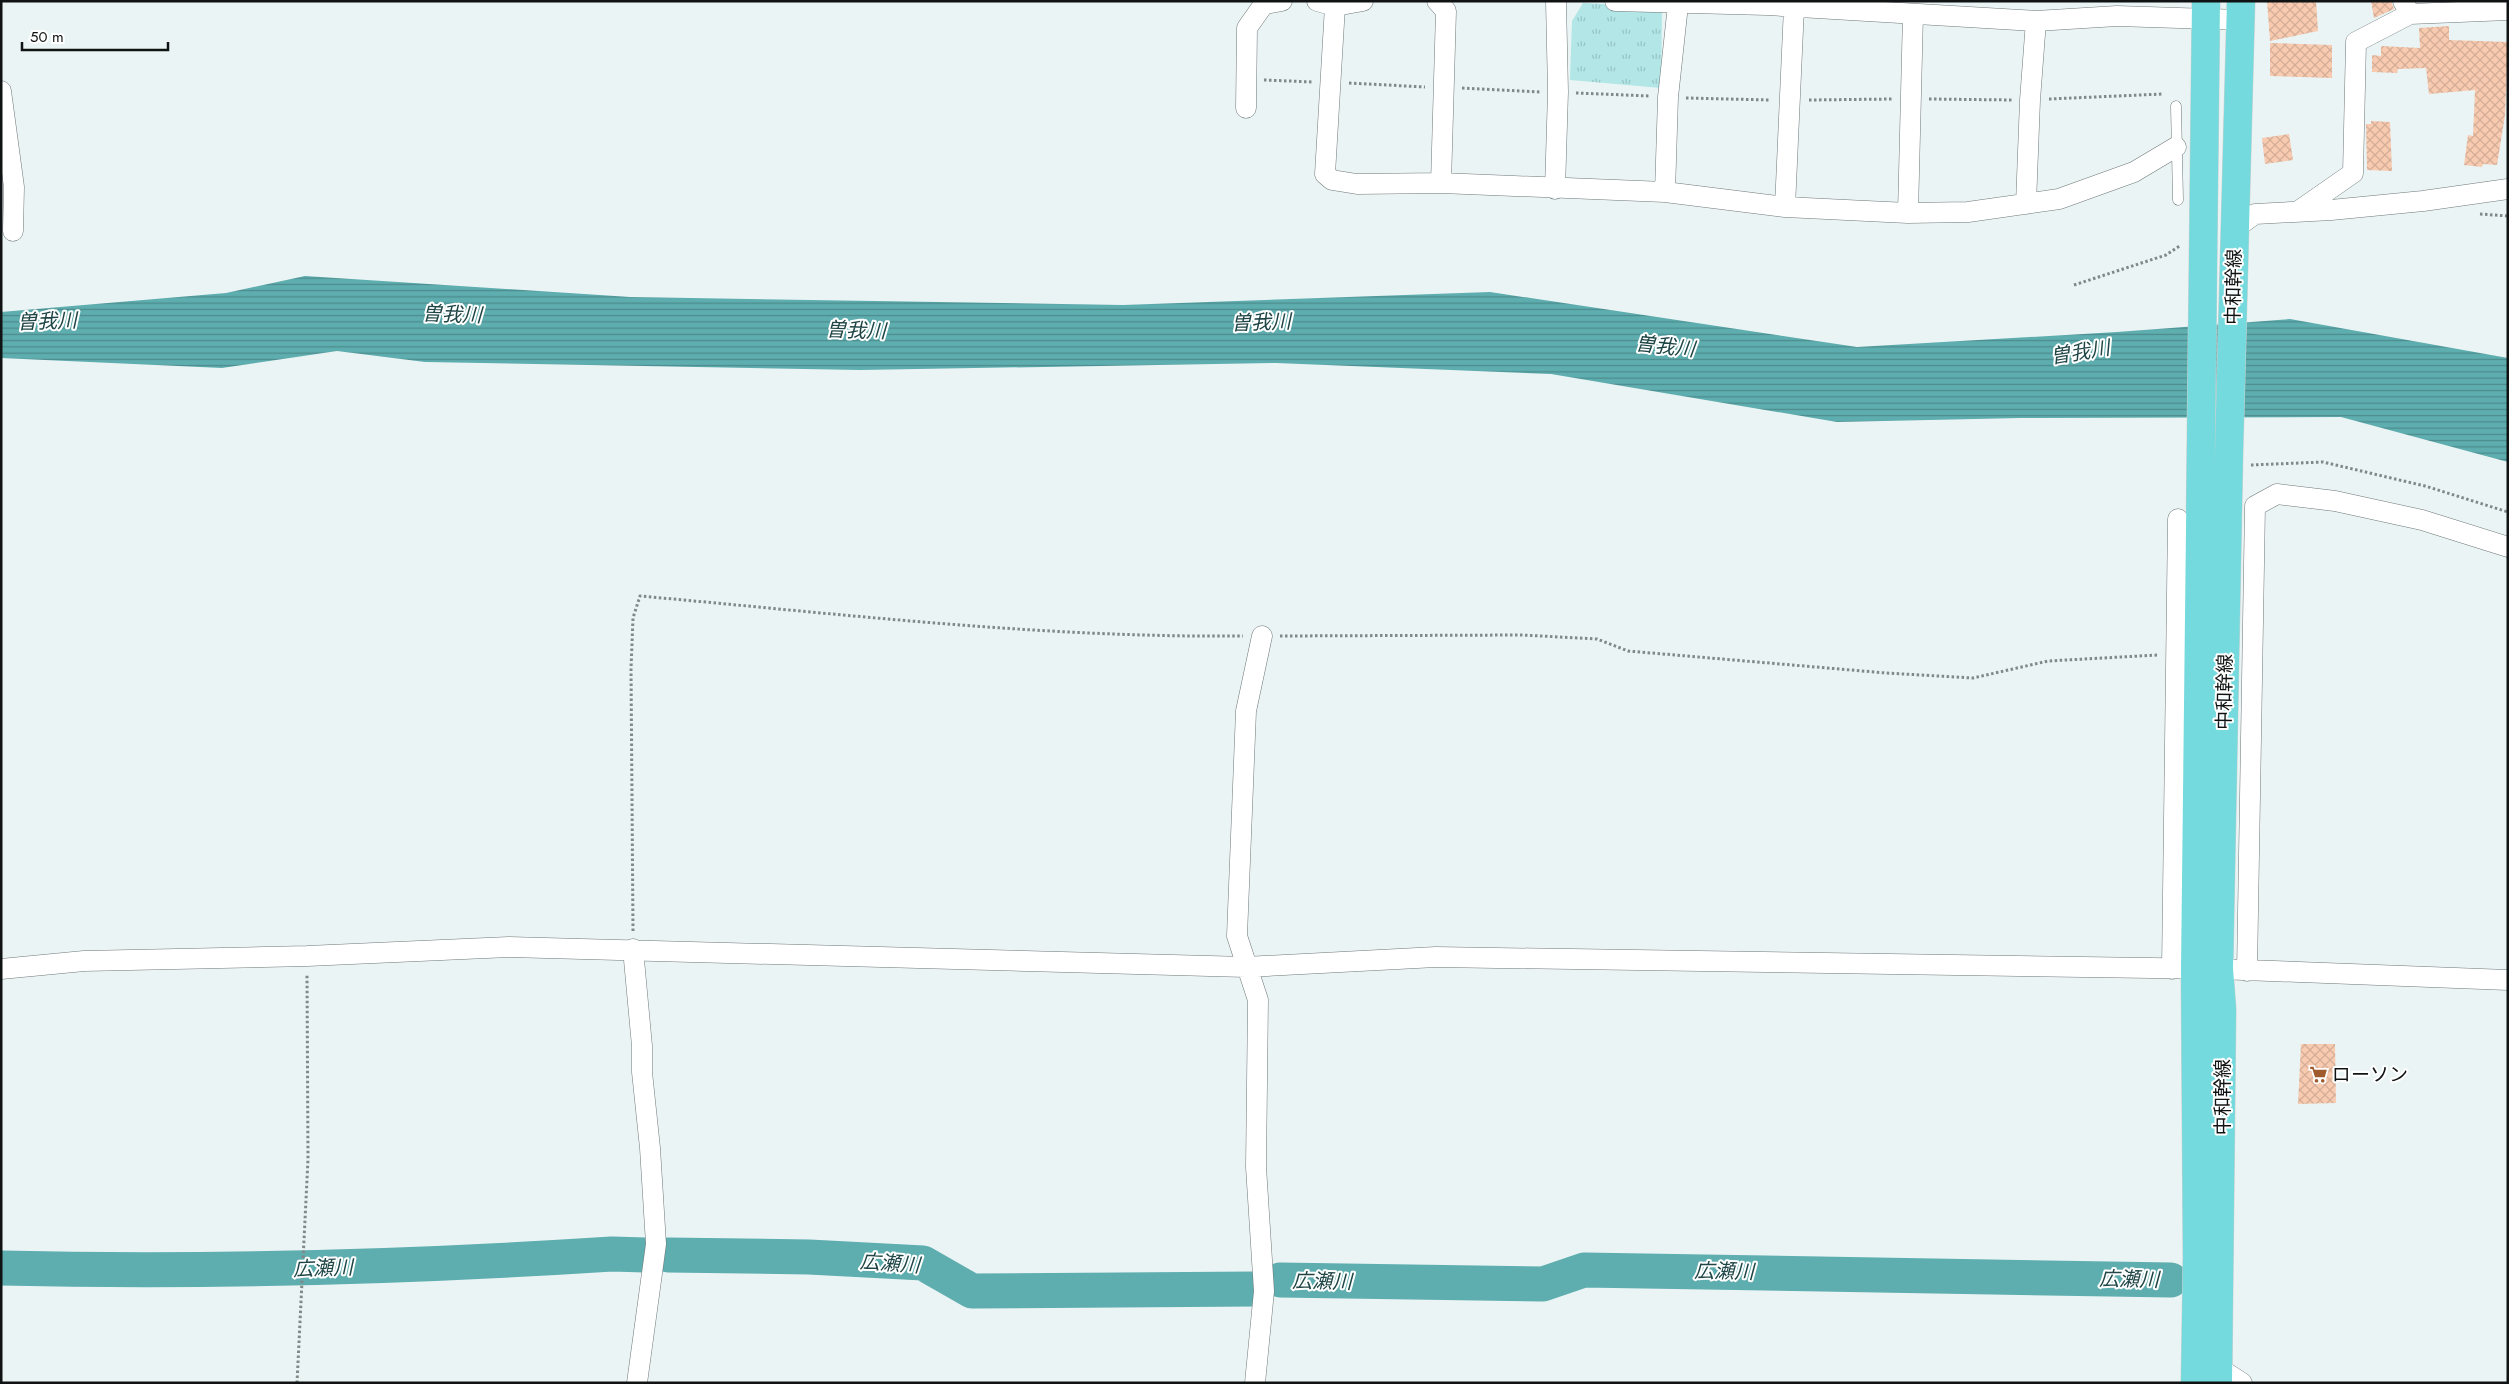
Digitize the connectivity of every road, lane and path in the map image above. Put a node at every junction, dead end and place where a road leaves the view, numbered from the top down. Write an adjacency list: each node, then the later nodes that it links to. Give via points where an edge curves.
1 (1282, 1): 16 (street, via 1264,4 1247,28)
2 (1363, 1): 7 (street)
3 (1437, 1): 18 (street, via 1446,11)
4 (1556, 1): 20 (street)
5 (1615, 1): 8 (street)
6 (1767, 3): 8 (street); 9 (street)
7 (1326, 4): 17 (street)
8 (1678, 4): 22 (street)
9 (1794, 7): 14 (street); 25 (street)
10 (2407, 8): 12 (street); 36 (street, via 2356,42 2353,173)
11 (2206, 10): 13 (street); 15 (street); 40 (main road, 中和幹線)
12 (2508, 10)
13 (2241, 11): 39 (main road, 中和幹線)
14 (1913, 14): 15 (street); 23 (street)
15 (2036, 21): 24 (street)
16 (1246, 80): 17 (path); 27 (street)
17 (1330, 82): 18 (path); 29 (street, via 1324,174 1332,180 1357,184)
18 (1444, 88): 20 (path); 29 (street)
19 (1, 90): 38 (street, via 14,187)
20 (1558, 92): 22 (path); 30 (street)
21 (2162, 94): 24 (path)
22 (1668, 97): 25 (path); 32 (street)
23 (1911, 99): 24 (path); 25 (path); 37 (street)
24 (2030, 100): 34 (street)
25 (1790, 101): 35 (street)
26 (2176, 106): 28 (lane)
27 (1246, 108)
28 (2176, 147): 33 (lane); 34 (street, via 2134,172 2058,199)
29 (1441, 183): 30 (street)
30 (1555, 189): 32 (street)
31 (2508, 189): 36 (street, via 2423,202)
32 (1666, 192): 35 (street)
33 (2178, 200)
34 (2026, 204): 37 (street, via 1968,212)
35 (1785, 207): 37 (street)
36 (2297, 212): 39 (street, via 2254,214)
37 (1908, 213)
38 (13, 231)
39 (2234, 233): 42 (main road, 中和幹線)
40 (2203, 239): 41 (path, via 2166,255); 52 (main road, 中和幹線)
41 (2074, 284)
42 (2228, 459): 43 (path, via 2323,462 2425,486); 52 (main road, 中和幹線)
43 (2508, 512)
44 (2178, 519): 52 (street)
45 (2508, 547): 53 (street, via 2422,520 2335,501 2277,494 2255,506)
46 (1262, 636): 47 (path, via 1597,639 1628,651 1973,678 2048,661); 48 (path, via 1140,635 918,623 640,596 633,618 631,669); 50 (street, via 1246,711 1237,936)
47 (2166, 655)
48 (633, 949): 49 (street, via 509,947); 50 (street); 57 (street, via 656,1244)
49 (307, 956): 51 (street, via 84,961); 56 (path, via 308,1159)
50 (1246, 967): 52 (street, via 1436,958); 58 (street, via 1258,1000 1256,1167 1264,1291)
51 (1, 969)
52 (2195, 969): 53 (street); 55 (main road, 中和幹線, via 2222,1009); 59 (main road, 中和幹線, via 2197,1258)
53 (2248, 971): 54 (street)
54 (2508, 980)
55 (2219, 1375): 60 (street)
56 (297, 1383)
57 (637, 1383)
58 (1255, 1383)
59 (2194, 1383)
60 (2242, 1383)

